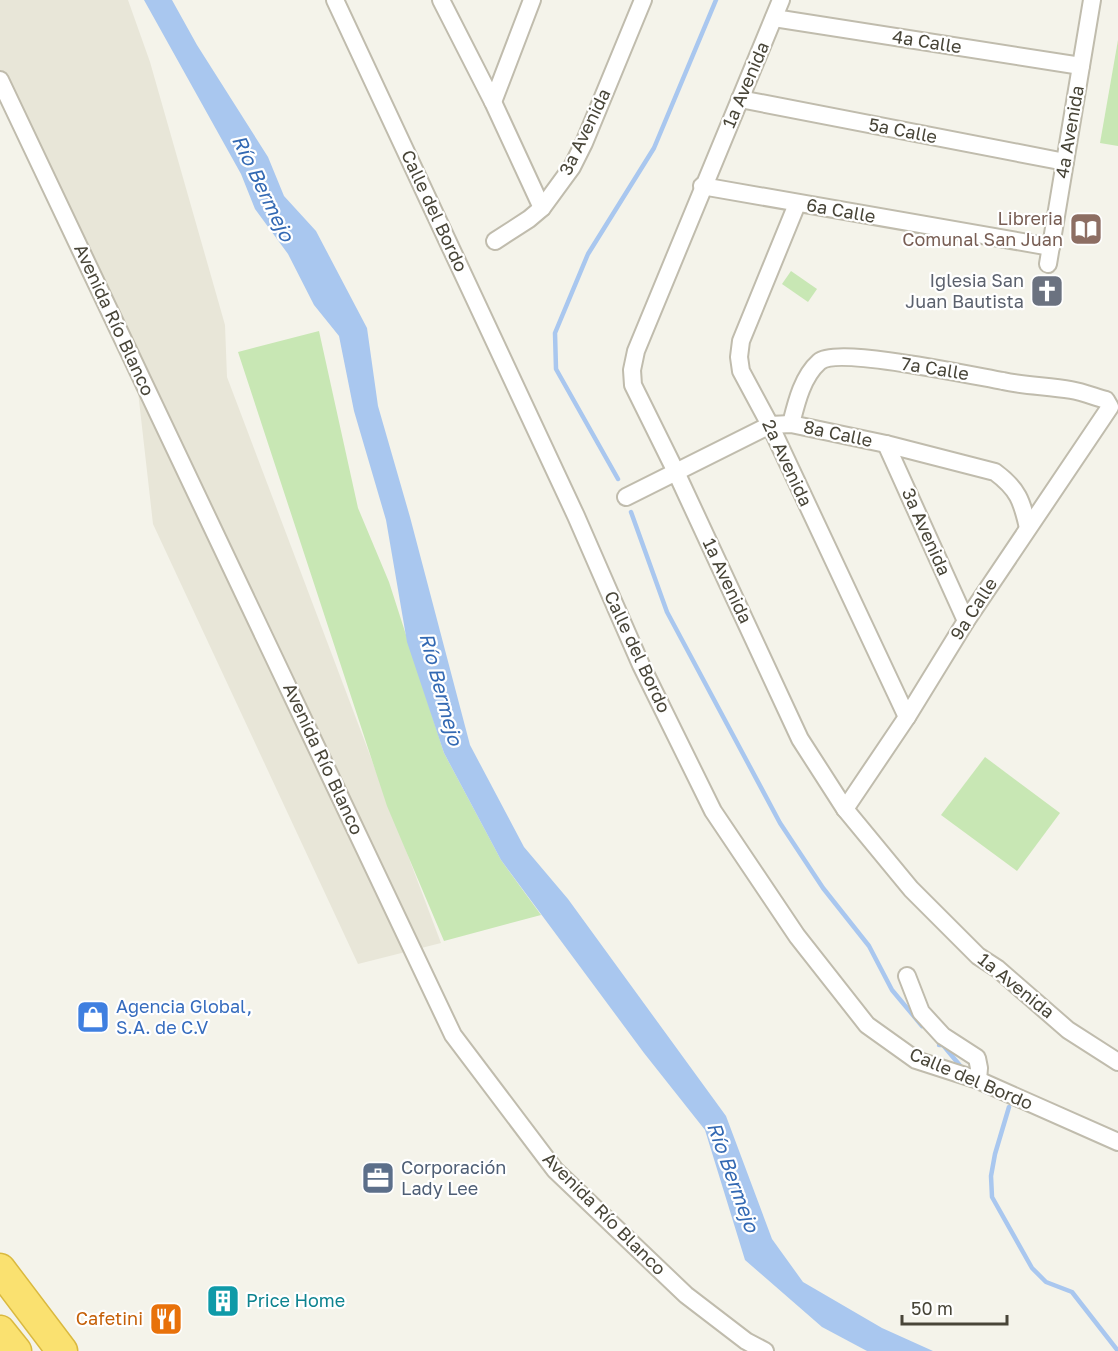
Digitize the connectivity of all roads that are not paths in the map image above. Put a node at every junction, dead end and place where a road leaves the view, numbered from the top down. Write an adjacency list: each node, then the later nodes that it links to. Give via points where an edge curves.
1 (335, 0): 31 (street, Calle del Bordo, via 576,516 641,665 713,811 797,936 867,1025 916,1060)
2 (441, 0): 11 (street)
3 (532, 0): 11 (street)
4 (644, 0): 15 (street, 3a Avenida, via 584,143)
5 (781, 0): 7 (street, 1a Avenida)
6 (1092, 0): 8 (street, 4a Avenida)
7 (774, 18): 8 (street, 4a Calle); 10 (street, 1a Avenida)
8 (1081, 66): 12 (street, 4a Avenida)
9 (0, 80): 37 (street, Avenida Río Blanco, via 453,1035 555,1170)
10 (740, 99): 12 (street, 5a Calle); 13 (street, 1a Avenida)
11 (493, 102): 15 (street)
12 (1065, 162): 17 (street, 4a Avenida)
13 (702, 186): 14 (street, 6a Calle); 23 (street, 1a Avenida, via 636,351 632,370 633,385)
14 (797, 204): 17 (street, 6a Calle); 21 (street, 2a Avenida, via 741,341 739,357 741,371)
15 (542, 208): 16 (street, 3a Avenida)
16 (495, 241)
17 (1051, 247): 18 (street, 4a Avenida)
18 (1048, 264)
19 (1108, 412): 20 (street, 7a Calle, via 1106,400 1072,390 839,356 819,362 807,378); 25 (street, 9a Calle)
20 (791, 424): 21 (street, 8a Calle); 22 (street, 8a Calle)
21 (770, 425): 23 (street, 8a Calle); 27 (street, 2a Avenida)
22 (886, 444): 25 (street, 8a Calle, via 995,472 1010,483 1022,502); 26 (street, 3a Avenida)
23 (676, 472): 24 (street, 8a Calle); 28 (street, 1a Avenida, via 800,739)
24 (626, 497)
25 (1028, 528): 26 (street, 9a Calle)
26 (966, 621): 27 (street, 9a Calle)
27 (907, 717): 28 (street, 9a Calle)
28 (845, 809): 30 (street, 1a Avenida, via 911,888 978,956 1068,1030)
29 (907, 976): 31 (street, via 921,1012 943,1036 977,1058)
30 (1118, 1062)
31 (978, 1080): 32 (street, Calle del Bordo)
32 (1118, 1142)
33 (0, 1258): 35 (highway)
34 (0, 1269): 35 (highway)
35 (35, 1313): 39 (highway)
36 (0, 1331): 38 (highway)
37 (742, 1346): 40 (street, Avenida Río Blanco)
38 (16, 1351)
39 (62, 1351)
40 (765, 1351)

